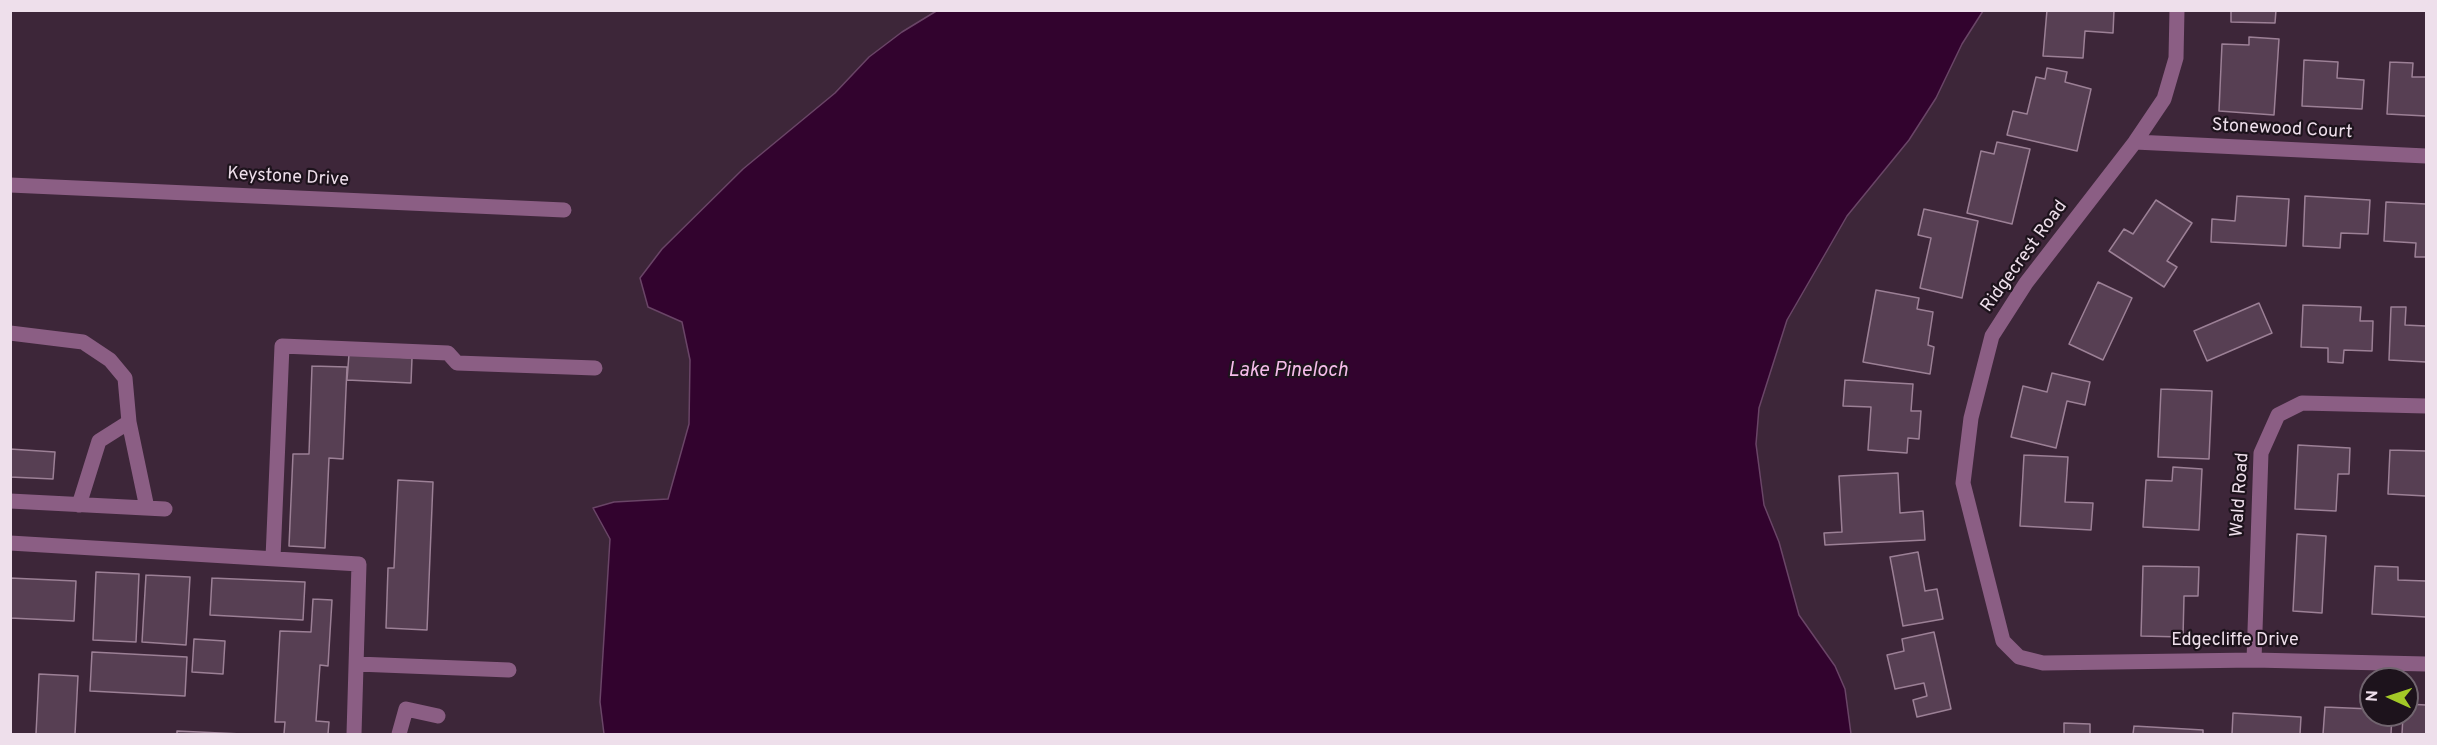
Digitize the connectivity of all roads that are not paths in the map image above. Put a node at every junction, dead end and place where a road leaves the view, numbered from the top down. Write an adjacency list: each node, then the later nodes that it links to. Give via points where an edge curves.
1 (2177, 10): 2 (street, Ridgecrest Road, via 2176,58 2164,99)
2 (2135, 142): 3 (street, Stonewood Court); 17 (street, Ridgecrest Road, via 2026,283 1992,336 1971,418 1963,483 2003,641 2019,657)
3 (2427, 156)
4 (10, 184): 5 (street, Keystone Drive)
5 (564, 210)
6 (10, 333): 9 (street, via 83,342 110,360 125,378)
7 (595, 368): 15 (street, via 457,363 448,353 282,346)
8 (2427, 406): 16 (street, Wald Road, via 2302,403 2278,415 2261,453)
9 (129, 422): 11 (street, via 99,441); 12 (street)
10 (10, 501): 11 (street)
11 (79, 504): 12 (street)
12 (147, 508): 13 (street)
13 (165, 509)
14 (10, 543): 15 (street)
15 (273, 558): 18 (street, via 359,564)
16 (2254, 660): 17 (street, Edgecliffe Drive); 19 (street, Edgecliffe Drive)
17 (2043, 663)
18 (357, 664): 20 (street); 22 (street)
19 (2427, 664)
20 (509, 670)
21 (438, 716): 23 (street, via 406,709)
22 (354, 735)
23 (399, 735)

